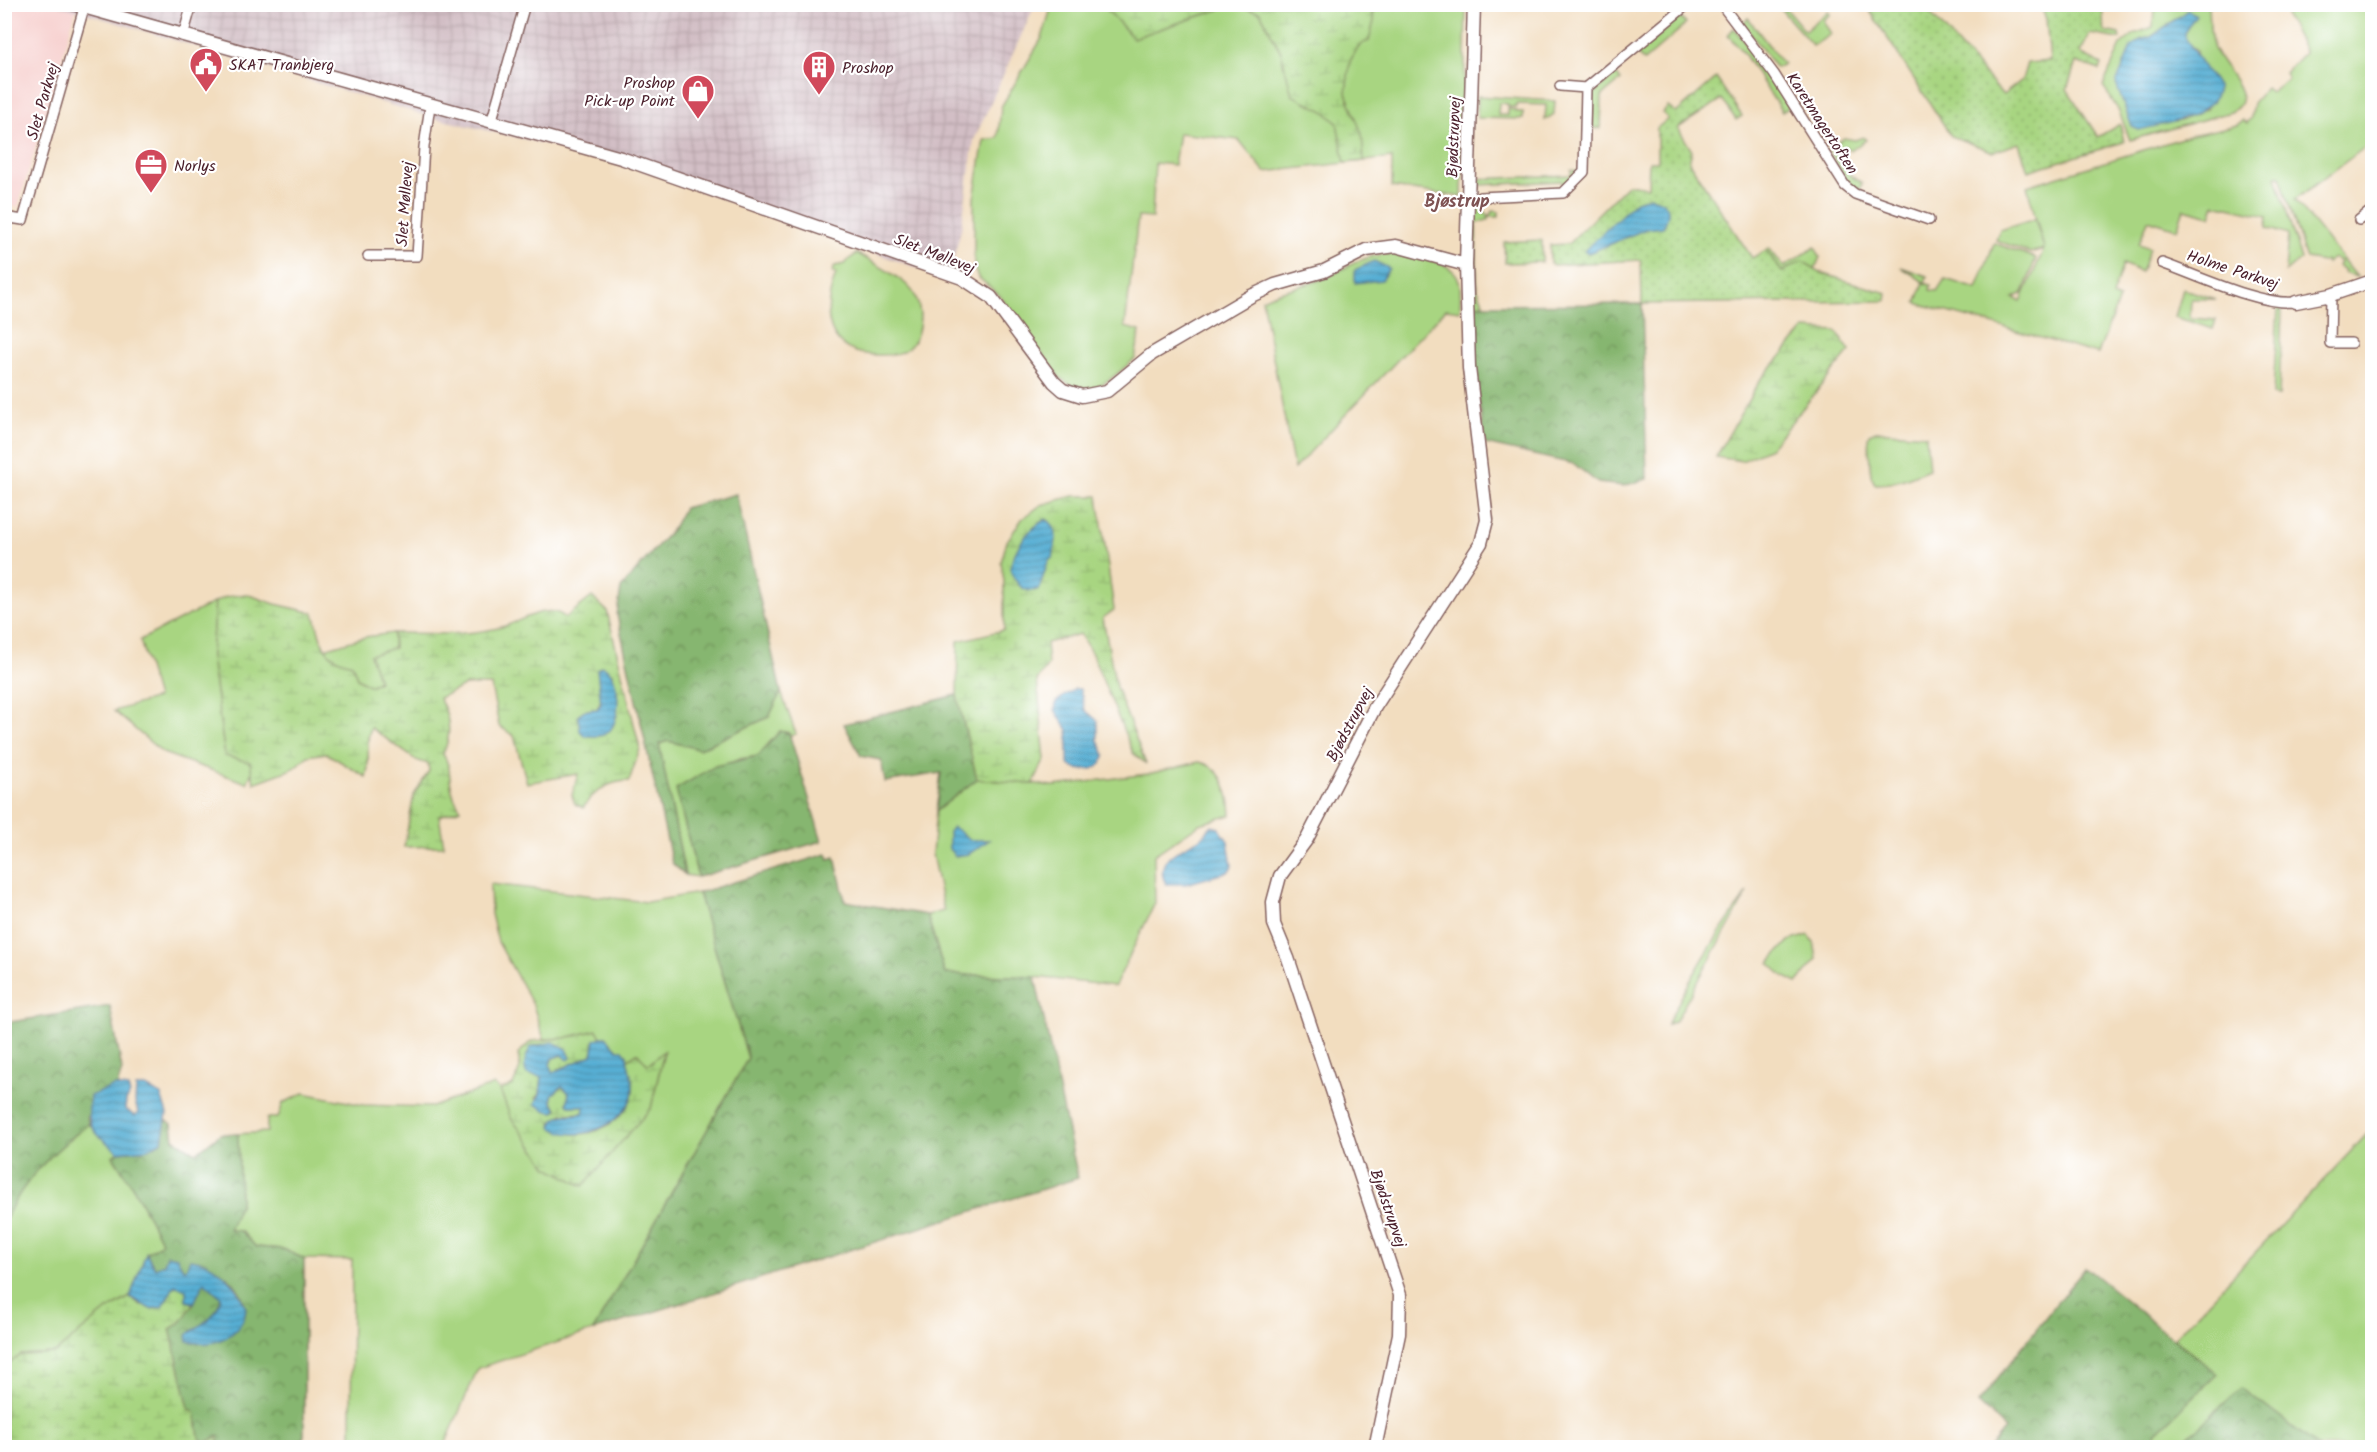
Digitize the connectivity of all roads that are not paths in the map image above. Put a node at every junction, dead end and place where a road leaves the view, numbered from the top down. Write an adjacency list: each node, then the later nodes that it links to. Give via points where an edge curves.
1 (192, 4): 7 (street)
2 (525, 4): 11 (street)
3 (1474, 4): 19 (street, Bjødstrupvej)
4 (1688, 4): 9 (street)
5 (1722, 4): 15 (street, Karetmagertoften, via 1774,74 1845,186 1855,194)
6 (78, 6): 7 (street, Slet Møllevej); 14 (street, Slet Parkvej, via 23,220)
7 (183, 36): 10 (street, Slet Møllevej)
8 (1560, 86): 9 (street)
9 (1586, 88): 12 (street, via 1584,172 1563,192)
10 (430, 106): 11 (street, Slet Møllevej); 17 (street, Slet Møllevej, via 417,256)
11 (491, 123): 19 (street, Slet Møllevej, via 621,158 962,278 991,297 1054,382 1063,390 1082,396 1107,392 1152,354 1251,296 1324,271 1366,250 1396,246)
12 (1480, 197)
13 (2372, 210): 16 (street)
14 (4, 217)
15 (1929, 220)
16 (2359, 220)
17 (368, 256)
18 (2162, 263): 22 (street, Holme Parkvej, via 2240,291)
19 (1467, 265): 24 (street, Bjødstrupvej, via 1469,368 1486,498 1485,531 1375,707 1307,839 1280,876 1273,902 1274,924 1400,1295 1399,1335)
20 (2373, 281): 21 (street, Holme Parkvej)
21 (2331, 295): 22 (street, Holme Parkvej); 23 (street, via 2330,344)
22 (2296, 302)
23 (2351, 343)
24 (1375, 1448)

